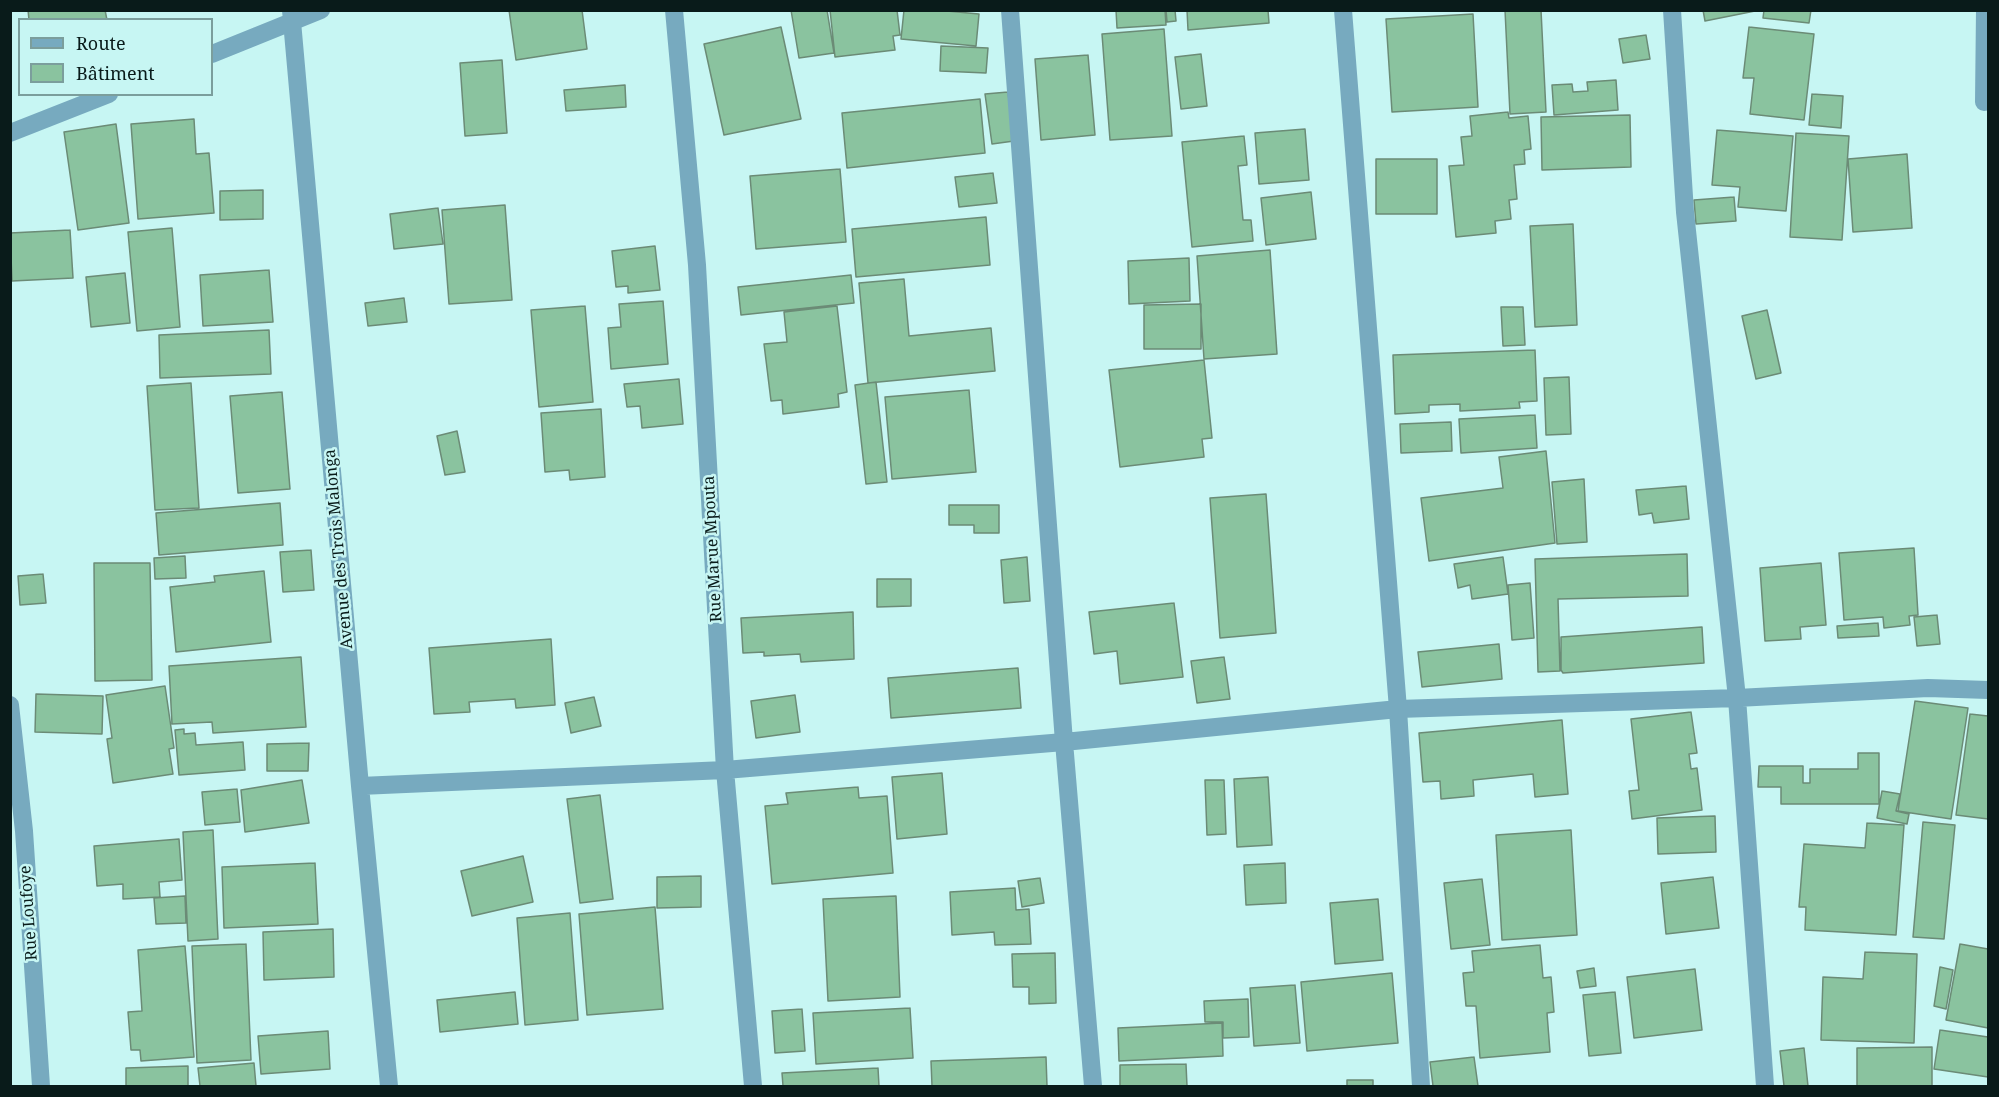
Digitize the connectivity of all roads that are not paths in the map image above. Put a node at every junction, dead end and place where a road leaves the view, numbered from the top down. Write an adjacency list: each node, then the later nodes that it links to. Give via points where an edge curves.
1 (321, 10): 7 (street)
2 (674, 10): 17 (street, Rue Marue Mpouta, via 697,265)
3 (1010, 10): 16 (street)
4 (1343, 10): 15 (street)
5 (1672, 10): 13 (street, via 1685,213)
6 (1985, 10): 10 (street)
7 (292, 16): 8 (street); 18 (street, Avenue des Trois Malonga)
8 (213, 54)
9 (104, 96): 11 (street)
10 (1984, 102)
11 (10, 133)
12 (1989, 690): 13 (street, via 1928,688)
13 (1737, 698): 15 (street); 25 (street)
14 (10, 705): 19 (street, Rue Loufoye)
15 (1398, 709): 16 (street); 24 (street)
16 (1064, 742): 17 (street); 23 (street)
17 (725, 770): 18 (street); 22 (street, Rue Marue Mpouta)
18 (360, 786): 21 (street, Avenue des Trois Malonga)
19 (17, 831): 20 (street, Rue Loufoye)
20 (41, 1086)
21 (389, 1086)
22 (753, 1086)
23 (1093, 1086)
24 (1421, 1086)
25 (1765, 1086)

